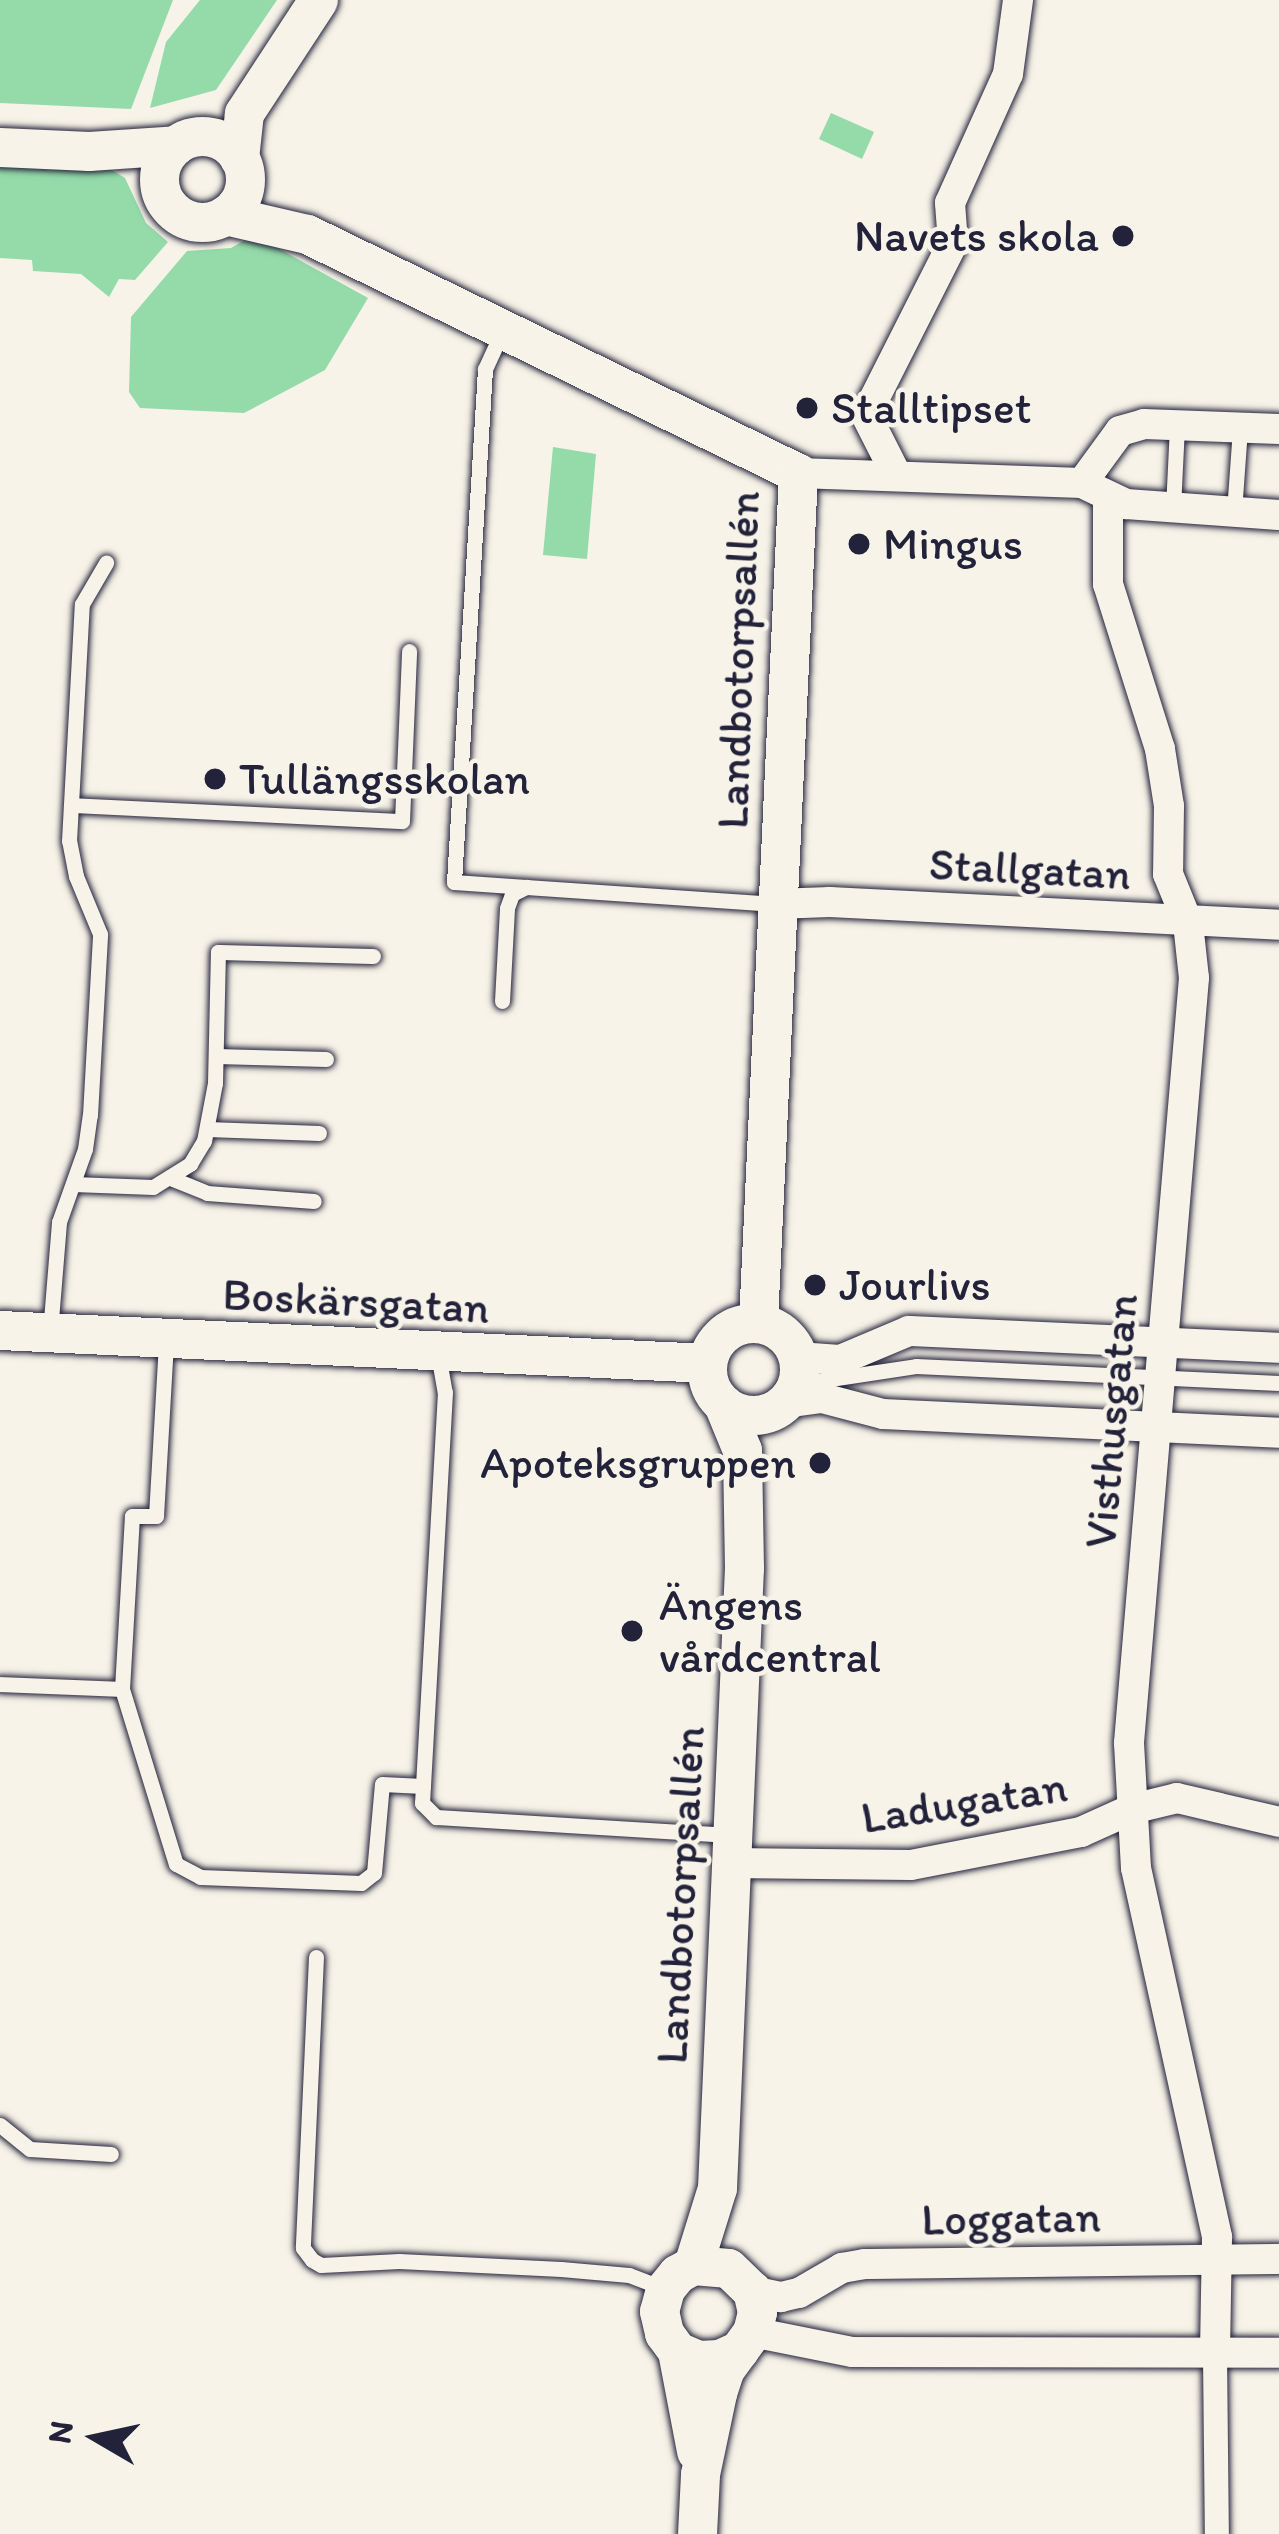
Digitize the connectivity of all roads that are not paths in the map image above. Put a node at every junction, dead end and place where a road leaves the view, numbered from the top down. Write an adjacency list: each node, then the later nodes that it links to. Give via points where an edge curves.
1 (318, 0): 3 (street)
2 (1018, 0): 16 (street, via 1009,74 950,203 953,243 866,415)
3 (244, 113): 4 (street); 7 (street)
4 (188, 141): 6 (street); 7 (street, via 224,143); 8 (street, via 159,176)
5 (0, 146): 6 (street)
6 (89, 151): 8 (street, via 138,174)
7 (242, 168): 9 (street, via 239,199); 10 (street, Landbotorpsallén)
8 (168, 206): 9 (street, via 197,222)
9 (225, 215): 10 (street, Landbotorpsallén)
10 (307, 233): 11 (street, Landbotorpsallén)
11 (503, 330): 15 (street, Landbotorpsallén); 24 (lane, via 485,369 454,882)
12 (1177, 425): 13 (street); 17 (street, via 1120,431); 18 (lane)
13 (1240, 428): 14 (street); 19 (lane)
14 (1279, 429)
15 (798, 473): 16 (street); 25 (street, Landbotorpsallén)
16 (897, 476): 17 (street)
17 (1095, 492): 18 (street); 26 (street, Visthusgatan, via 1108,584 1160,749 1168,874)
18 (1173, 508): 19 (street)
19 (1234, 512): 20 (street)
20 (1279, 515)
21 (106, 563): 23 (lane, via 82,604)
22 (409, 651): 23 (lane, via 402,821)
23 (70, 805): 35 (lane, via 70,858 100,934 90,1115)
24 (526, 887): 25 (lane); 29 (lane, via 507,908)
25 (775, 904): 26 (street, Stallgatan); 37 (street, Landbotorpsallén)
26 (1188, 923): 27 (street, Stallgatan); 41 (street, Visthusgatan, via 1192,1021)
27 (1279, 925)
28 (373, 956): 30 (lane, via 218,952)
29 (502, 1001)
30 (216, 1056): 31 (lane); 32 (lane)
31 (326, 1059)
32 (207, 1129): 33 (lane); 34 (lane)
33 (319, 1132)
34 (173, 1179): 35 (lane, via 153,1187); 36 (lane, via 208,1193)
35 (73, 1184): 39 (lane, via 58,1222)
36 (314, 1201)
37 (758, 1322): 44 (street, via 724,1333); 48 (street, via 776,1328)
38 (0, 1330): 39 (street, Boskärsgatan)
39 (50, 1335): 40 (street, Boskärsgatan)
40 (166, 1340): 43 (street, Boskärsgatan); 54 (lane, via 156,1516 132,1516)
41 (1163, 1342): 42 (street); 45 (street, via 909,1330); 46 (street, Visthusgatan)
42 (1279, 1348)
43 (438, 1354): 44 (street, Boskärsgatan); 55 (lane, via 445,1392)
44 (707, 1363): 49 (street)
45 (854, 1365): 46 (lane); 48 (street)
46 (1160, 1377): 47 (lane); 50 (street, Visthusgatan)
47 (1279, 1383)
48 (789, 1388): 49 (street, via 749,1415); 50 (street, via 883,1414); 52 (street, Landbotorpsallén)
49 (724, 1404): 52 (street, Landbotorpsallén, via 742,1450)
50 (1156, 1427): 51 (street); 56 (street, Visthusgatan, via 1129,1743)
51 (1279, 1433)
52 (745, 1534): 58 (street, Landbotorpsallén)
53 (0, 1684): 54 (lane)
54 (122, 1689): 55 (lane, via 176,1864 200,1876 361,1883 374,1873 382,1784)
55 (423, 1786): 58 (lane, via 422,1803 436,1816)
56 (1132, 1809): 57 (street, Ladugatan, via 1177,1798); 58 (street, Ladugatan, via 1081,1832 910,1865); 63 (street, Visthusgatan, via 1136,1868)
57 (1279, 1822)
58 (730, 1849): 62 (street, Landbotorpsallén)
59 (316, 1957): 65 (lane, via 303,2248 311,2260)
60 (0, 2125): 61 (lane, via 30,2149)
61 (111, 2154)
62 (717, 2188): 65 (street, Landbotorpsallén, via 706,2239); 66 (street, Landbotorpsallén)
63 (1218, 2259): 64 (street, Loggatan); 66 (street, Loggatan, via 865,2264 781,2297); 70 (street, Visthusgatan)
64 (1279, 2259)
65 (679, 2277): 66 (street, via 712,2263); 68 (street, via 659,2311)
66 (747, 2284): 67 (street, via 757,2312)
67 (745, 2341): 68 (street, via 719,2359); 70 (street, via 852,2352); 71 (street, via 717,2393)
68 (677, 2350): 71 (street)
69 (1279, 2353): 70 (street)
70 (1215, 2355): 73 (street)
71 (700, 2474): 72 (street)
72 (698, 2534)
73 (1217, 2534)

